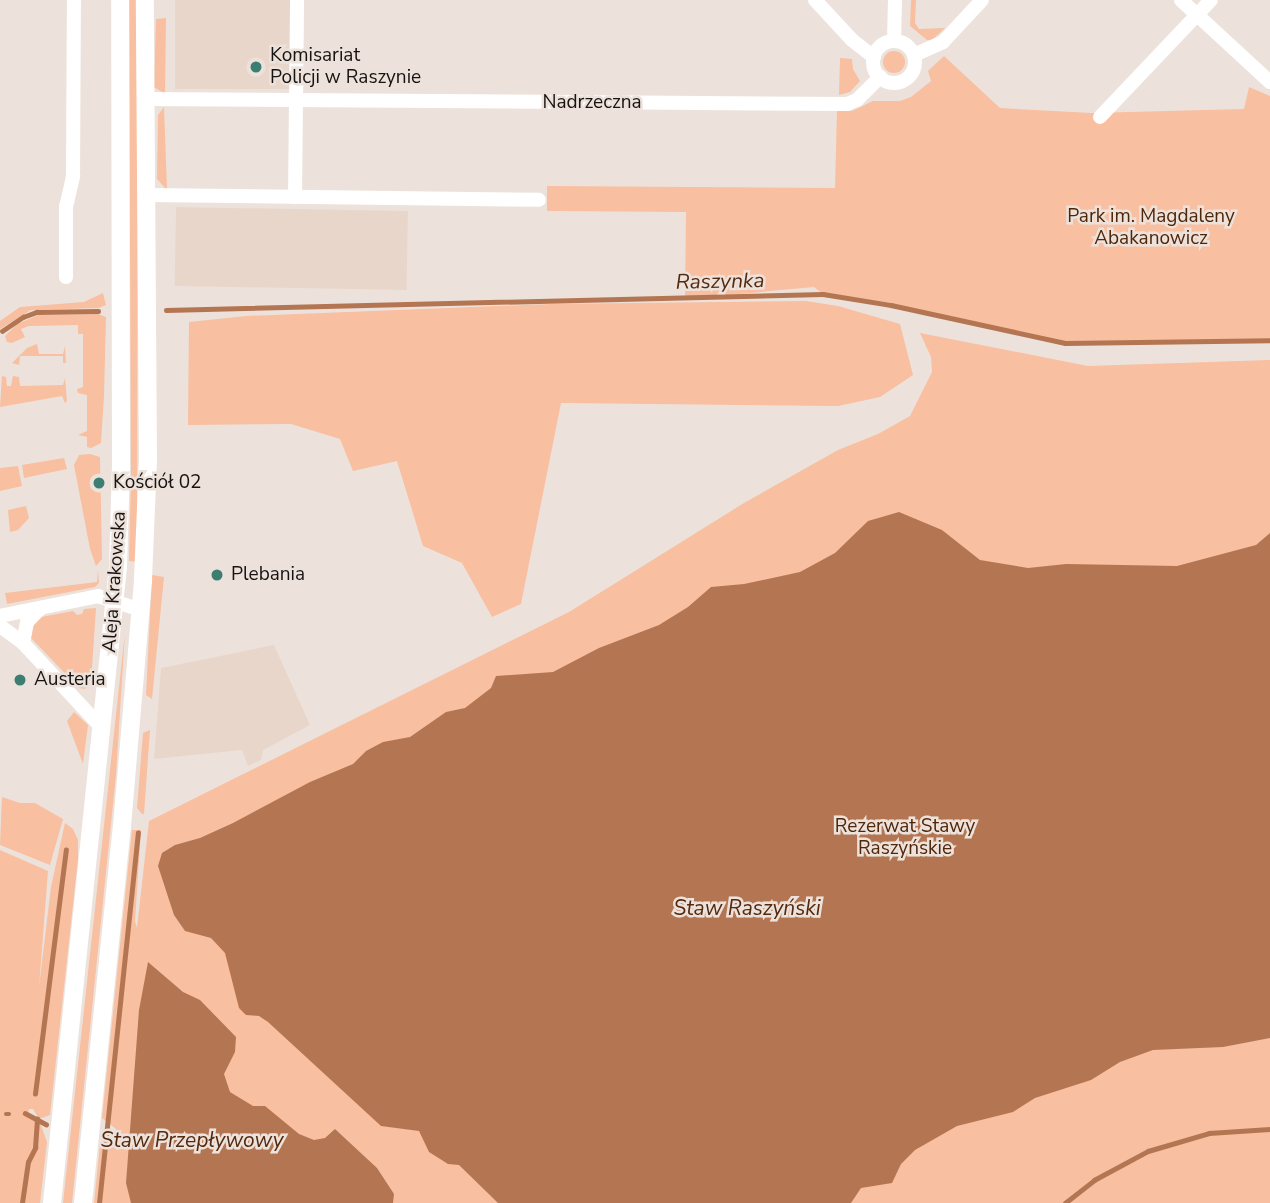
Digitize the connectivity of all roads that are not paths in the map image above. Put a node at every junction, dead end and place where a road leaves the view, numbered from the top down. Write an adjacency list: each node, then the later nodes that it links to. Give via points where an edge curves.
1 (74, 0): 22 (street, via 73,176 66,207)
2 (120, 0): 23 (main road, Aleja Krakowska, via 121,475)
3 (145, 0): 16 (main road, Aleja Krakowska)
4 (297, 0): 17 (street)
5 (815, 0): 13 (street)
6 (895, 0): 11 (street)
7 (982, 0): 12 (street, via 943,42)
8 (1181, 0): 10 (street)
9 (1211, 0): 10 (street)
10 (1196, 15): 15 (street); 18 (street)
11 (894, 41): 12 (street, via 906,45); 13 (street, via 881,45)
12 (914, 55): 14 (street, via 914,69 905,80 892,83)
13 (874, 57): 14 (street)
14 (880, 77): 17 (street, Nadrzeczna, via 847,104)
15 (1270, 82)
16 (146, 99): 17 (street, Nadrzeczna); 19 (main road, Aleja Krakowska)
17 (295, 100): 20 (street)
18 (1100, 117)
19 (146, 195): 20 (street); 25 (main road, Aleja Krakowska, via 148,461)
20 (295, 197): 21 (street)
21 (539, 200)
22 (66, 277)
23 (115, 600): 24 (street, via 98,596); 25 (street); 29 (main road, Aleja Krakowska)
24 (41, 608): 26 (street); 28 (street, via 27,622)
25 (141, 610): 31 (main road, Aleja Krakowska)
26 (0, 615)
27 (0, 625): 28 (street)
28 (23, 643): 29 (street)
29 (103, 729): 30 (main road, Aleja Krakowska)
30 (52, 1203)
31 (83, 1203)

